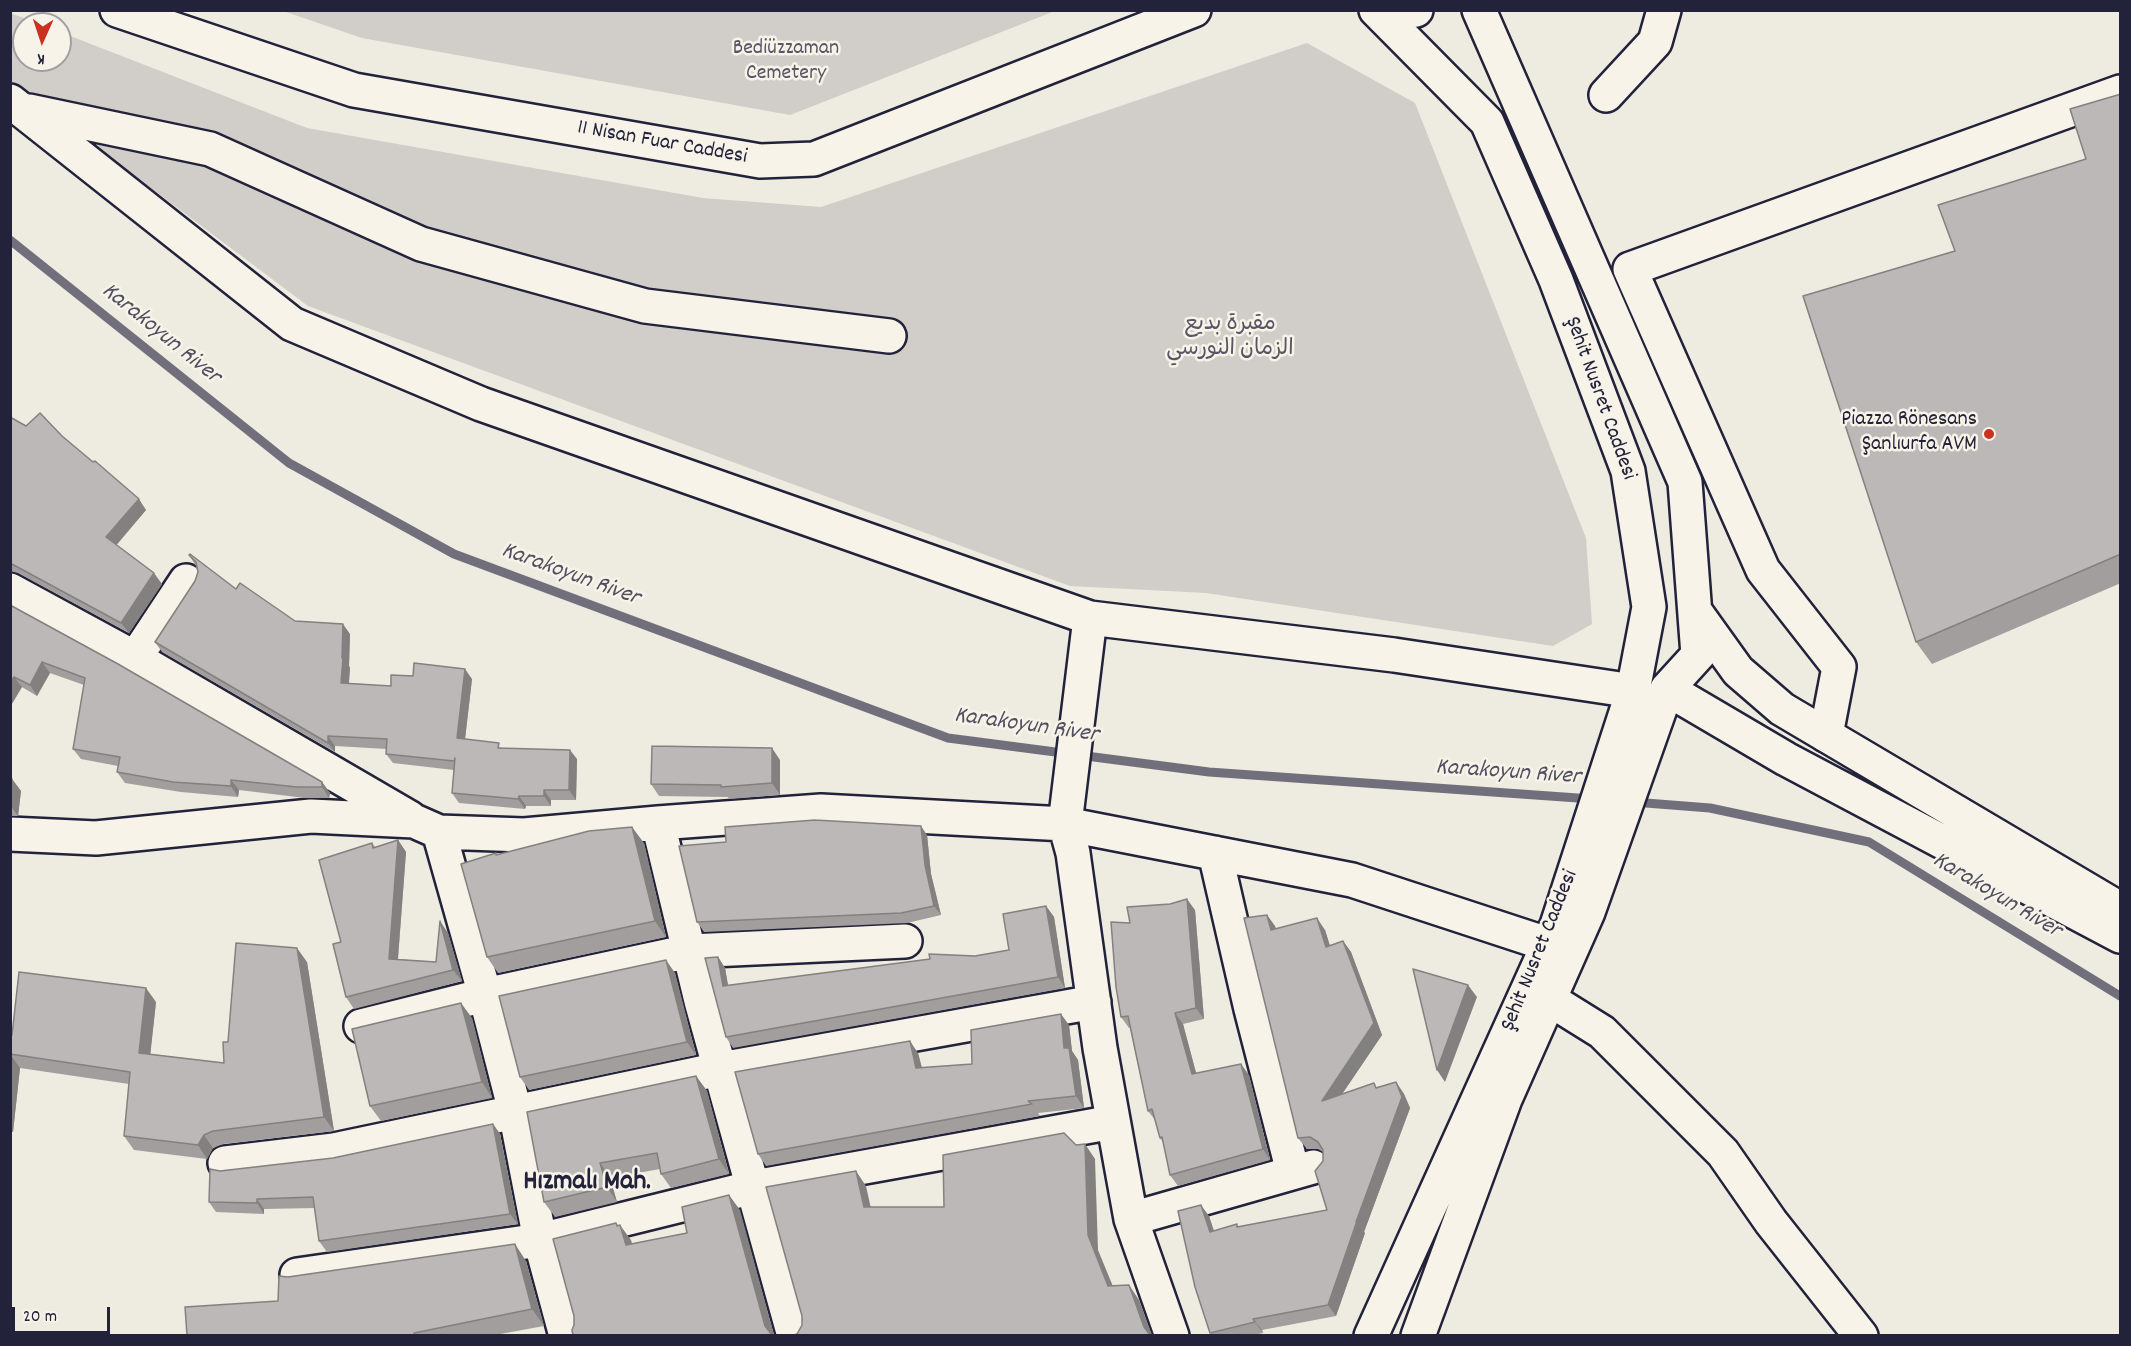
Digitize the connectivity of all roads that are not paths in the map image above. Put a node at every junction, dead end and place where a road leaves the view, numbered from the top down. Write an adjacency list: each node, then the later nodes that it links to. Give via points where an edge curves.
1 (117, 10): 2 (street, 11 Nisan Fuar Caddesi, via 354,90 760,161 814,159)
2 (1194, 10)
3 (1376, 10): 18 (street, Şehit Nusret Caddesi, via 1487,122 1556,280 1624,460 1649,607)
4 (1382, 10): 5 (street)
5 (1416, 10)
6 (1479, 10): 14 (street, Şehit Nusret Caddesi, via 1685,482)
7 (1664, 10): 9 (street, via 1655,42)
8 (2121, 92): 19 (street, via 1630,268 1763,570 1839,667)
9 (1606, 95)
10 (16, 105): 11 (street, via 210,149 421,244 645,306); 15 (street, via 292,324 481,404)
11 (889, 336)
12 (186, 581): 16 (street)
13 (10, 590): 16 (street)
14 (1695, 611): 17 (street, Şehit Nusret Caddesi, via 1698,655); 19 (street, via 1738,671 1782,709)
15 (1090, 618): 18 (street, via 1394,655); 21 (street)
16 (135, 658): 22 (street)
17 (1667, 689): 27 (street, via 1786,759); 31 (street, Şehit Nusret Caddesi, via 1588,912)
18 (1633, 691): 26 (street, Şehit Nusret Caddesi)
19 (1826, 735): 25 (street)
20 (658, 823): 21 (street, via 821,811); 22 (street, via 524,835); 29 (street)
21 (1065, 824): 24 (street); 32 (street, via 1073,853)
22 (427, 826): 23 (street, via 311,816 96,838); 30 (street)
23 (10, 834)
24 (1215, 853): 26 (street, via 1352,879); 39 (street, via 1251,1009 1303,1170)
25 (2121, 909)
26 (1552, 935): 45 (street, Şehit Nusret Caddesi)
27 (2121, 936)
28 (904, 941): 29 (street)
29 (690, 951): 30 (street); 34 (street)
30 (485, 995): 33 (street); 35 (street)
31 (1549, 999): 46 (street, Şehit Nusret Caddesi, via 1505,1099); 47 (street, via 1602,1032 1723,1153 1771,1222)
32 (1094, 1002): 34 (street); 36 (street)
33 (361, 1026)
34 (720, 1070): 35 (street); 38 (street)
35 (515, 1111): 37 (street, via 334,1150); 40 (street)
36 (1113, 1122): 38 (street); 39 (street)
37 (225, 1163)
38 (754, 1187): 40 (street); 43 (street)
39 (1131, 1219): 44 (street)
40 (540, 1240): 41 (street); 42 (street)
41 (297, 1275)
42 (566, 1335)
43 (794, 1335)
44 (1172, 1335)
45 (1371, 1335)
46 (1418, 1335)
47 (1862, 1335)

